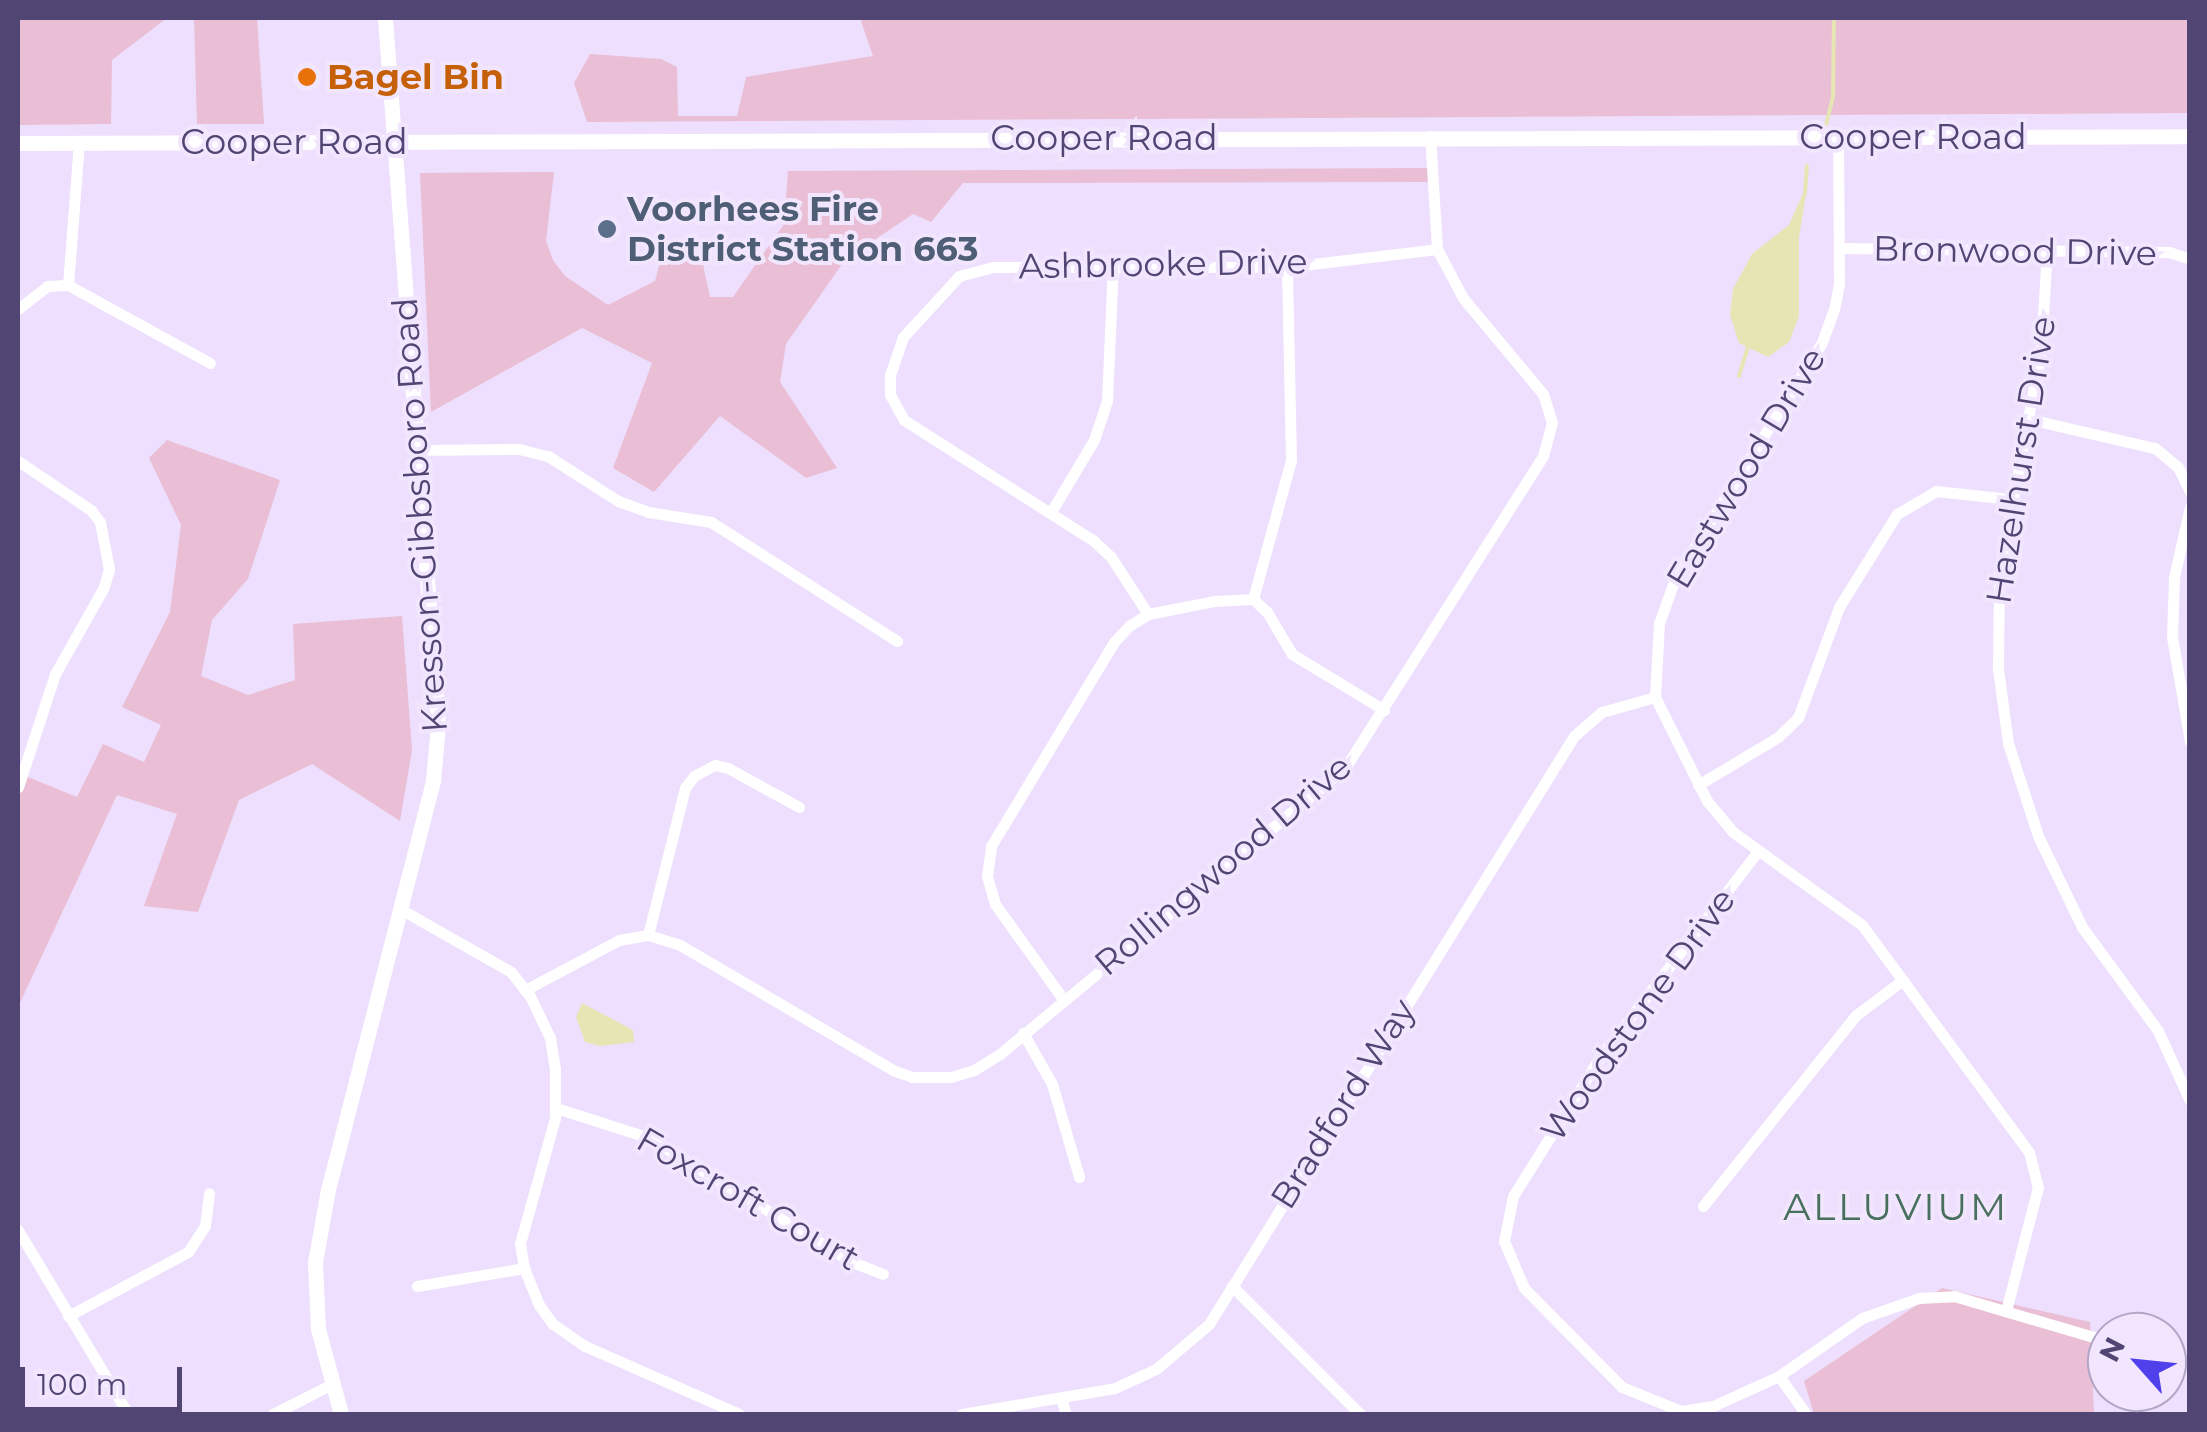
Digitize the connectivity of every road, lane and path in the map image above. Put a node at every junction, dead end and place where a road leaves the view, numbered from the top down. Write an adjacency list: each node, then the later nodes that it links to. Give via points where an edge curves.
1 (385, 18): 5 (street, Kresson-Gibbsboro Road)
2 (1430, 136): 3 (street, Cooper Road); 5 (street, Cooper Road); 9 (street, Rollingwood Drive)
3 (1838, 136): 4 (street, Cooper Road); 8 (street, Eastwood Drive)
4 (2190, 136)
5 (394, 142): 7 (street, Cooper Road); 18 (street, Kresson-Gibbsboro Road)
6 (18, 143): 7 (street, Cooper Road)
7 (79, 143): 14 (street)
8 (1839, 248): 10 (street, Bronwood Drive); 27 (street, Eastwood Drive, via 1834,309 1821,344 1676,576 1660,623)
9 (1437, 249): 13 (street, Ashbrooke Drive); 28 (street, Rollingwood Drive, via 1464,298 1543,394 1552,424 1543,456)
10 (2048, 250): 11 (street, Bronwood Drive, via 2169,252); 17 (street, Hazelhurst Drive)
11 (2190, 259)
12 (1113, 265): 13 (street, Ashbrooke Drive); 23 (street, via 1108,401 1094,440); 23 (street, Ashbrooke Drive, via 992,266 958,276 903,337 892,362 890,395 904,420)
13 (1287, 267): 24 (street, via 1290,460)
14 (68, 285): 15 (street, via 46,286); 16 (street)
15 (18, 309)
16 (210, 363)
17 (2030, 419): 20 (street, via 2155,448 2178,467); 21 (street, Hazelhurst Drive)
18 (417, 450): 26 (street, via 520,448 548,456 618,501 711,522); 34 (street, Kresson-Gibbsboro Road, via 438,726)
19 (18, 460): 30 (street, via 91,510 100,522 108,569 55,674)
20 (2190, 492)
21 (2010, 499): 31 (street, via 1936,491 1896,514 1839,607 1798,718); 40 (street, Hazelhurst Drive, via 1997,634 2018,782 2082,928 2158,1031)
22 (2190, 507): 29 (street, via 2174,576 2172,638)
23 (1051, 512): 25 (street, Ashbrooke Drive, via 1111,557)
24 (1253, 599): 25 (street); 28 (street, via 1292,654)
25 (1148, 614): 38 (street, via 1114,642 1002,822 986,861 995,904)
26 (897, 641)
27 (1655, 697): 31 (street, Eastwood Drive); 49 (street, Bradford Way, via 1602,712 1574,736)
28 (1384, 710): 38 (street, Rollingwood Drive, via 1345,768)
29 (2190, 742)
30 (19, 778)
31 (1698, 785): 33 (street, Eastwood Drive, via 1733,832)
32 (799, 808): 35 (street, via 728,768 715,765 694,776 684,788)
33 (1758, 852): 36 (street, Eastwood Drive, via 1846,910); 53 (street, Woodstone Drive, via 1581,1084 1513,1196 1504,1242 1524,1288 1634,1394 1696,1411)
34 (402, 910): 37 (street, via 478,950); 54 (street, Kresson-Gibbsboro Road, via 314,1262 316,1316)
35 (648, 935): 37 (street, via 619,940); 39 (street, Rollingwood Drive, via 680,945 842,1044 912,1077 974,1070)
36 (1902, 980): 44 (street, via 1855,1016); 50 (street, Eastwood Drive, via 2036,1170 2035,1207)
37 (525, 990): 41 (street, via 550,1038)
38 (1064, 999): 39 (street, Rollingwood Drive)
39 (1024, 1033): 42 (street, via 1052,1084)
40 (2190, 1101)
41 (556, 1108): 46 (street, via 522,1226); 47 (street, Foxcroft Court, via 647,1137 852,1262)
42 (1079, 1176)
43 (209, 1193): 51 (street, via 205,1226 188,1252)
44 (1703, 1206)
45 (18, 1230): 51 (street)
46 (524, 1268): 48 (street); 59 (street, via 539,1306 585,1346)
47 (883, 1274)
48 (417, 1286)
49 (1232, 1286): 55 (street, Bradford Way, via 1209,1324 1156,1369 1115,1388); 62 (street)
50 (2006, 1311): 52 (street, Woodstone Drive); 53 (street, Woodstone Drive, via 1954,1296 1898,1302 1862,1318)
51 (68, 1316): 56 (street)
52 (2087, 1335)
53 (1778, 1376): 63 (street)
54 (332, 1384): 57 (street); 58 (street, Kresson-Gibbsboro Road)
55 (1060, 1398): 60 (street, Bradford Way); 61 (street)
56 (128, 1414)
57 (274, 1414)
58 (341, 1414)
59 (739, 1414)
60 (962, 1414)
61 (1066, 1414)
62 (1360, 1414)
63 (1806, 1414)

